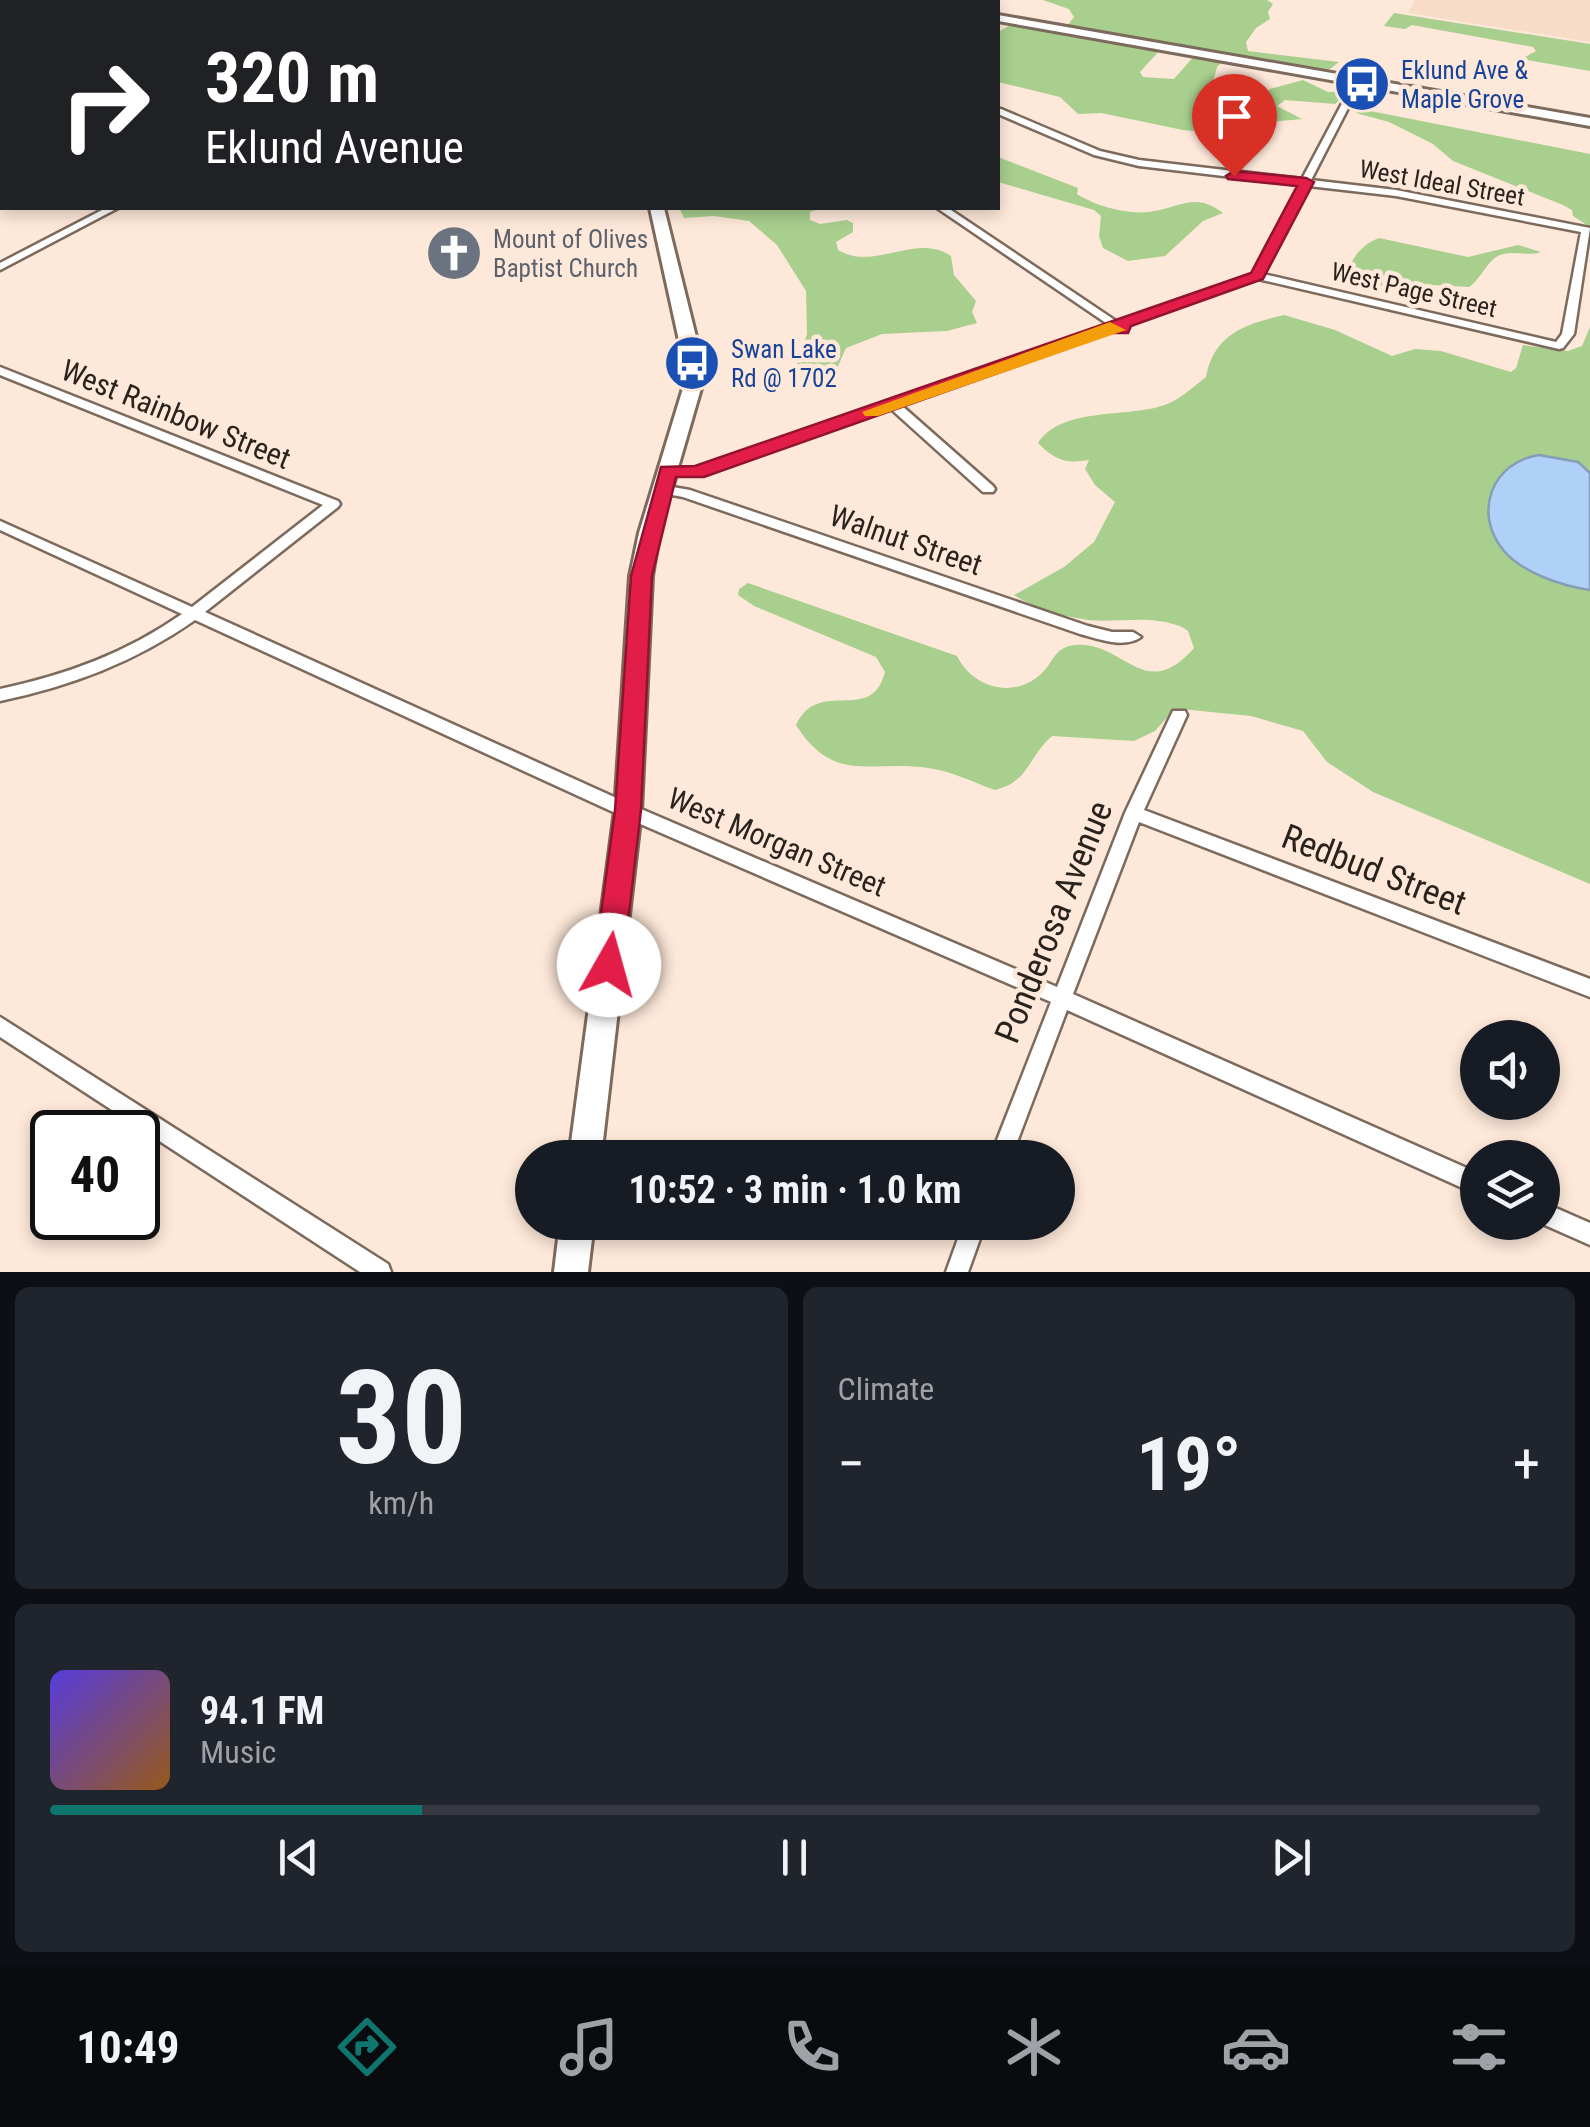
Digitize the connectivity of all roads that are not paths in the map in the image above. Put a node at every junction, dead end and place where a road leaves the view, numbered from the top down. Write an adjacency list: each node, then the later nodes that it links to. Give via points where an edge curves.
1 (1000, 18): 2 (street)
2 (1358, 80): 4 (street); 5 (street)
3 (1000, 112): 5 (street, West Ideal Street, via 1116,158)
4 (1590, 122)
5 (1306, 182): 9 (street, West Ideal Street); 11 (street)
6 (109, 210): 10 (street)
7 (657, 210): 15 (street, via 693,370)
8 (945, 210): 12 (street)
9 (1588, 231): 11 (street, West Page Street, via 1561,345)
10 (0, 267)
11 (1257, 276): 12 (street)
12 (1115, 324): 14 (street)
13 (0, 371): 18 (street, West Rainbow Street, via 333,504)
14 (894, 404): 15 (street); 16 (street)
15 (664, 480): 19 (street, Walnut Street, via 685,493 1085,630); 22 (street, via 639,599)
16 (988, 489)
17 (0, 525): 18 (street, West Morgan Street)
18 (198, 614): 20 (street, via 78,678); 22 (street, West Morgan Street)
19 (1134, 636)
20 (0, 695)
21 (1179, 714): 23 (street, Ponderosa Avenue)
22 (628, 810): 25 (street, West Morgan Street); 27 (street)
23 (1134, 813): 24 (street, Redbud Street); 25 (street, Ponderosa Avenue)
24 (1590, 988)
25 (1060, 997): 28 (street, Ponderosa Avenue); 29 (street, West Morgan Street)
26 (0, 1026): 34 (street)
27 (587, 1140)
28 (1007, 1140)
29 (1460, 1176)
30 (1560, 1221): 31 (street)
31 (1590, 1234)
32 (575, 1240): 35 (street)
33 (969, 1240): 36 (street)
34 (380, 1272)
35 (571, 1272)
36 (957, 1272)

